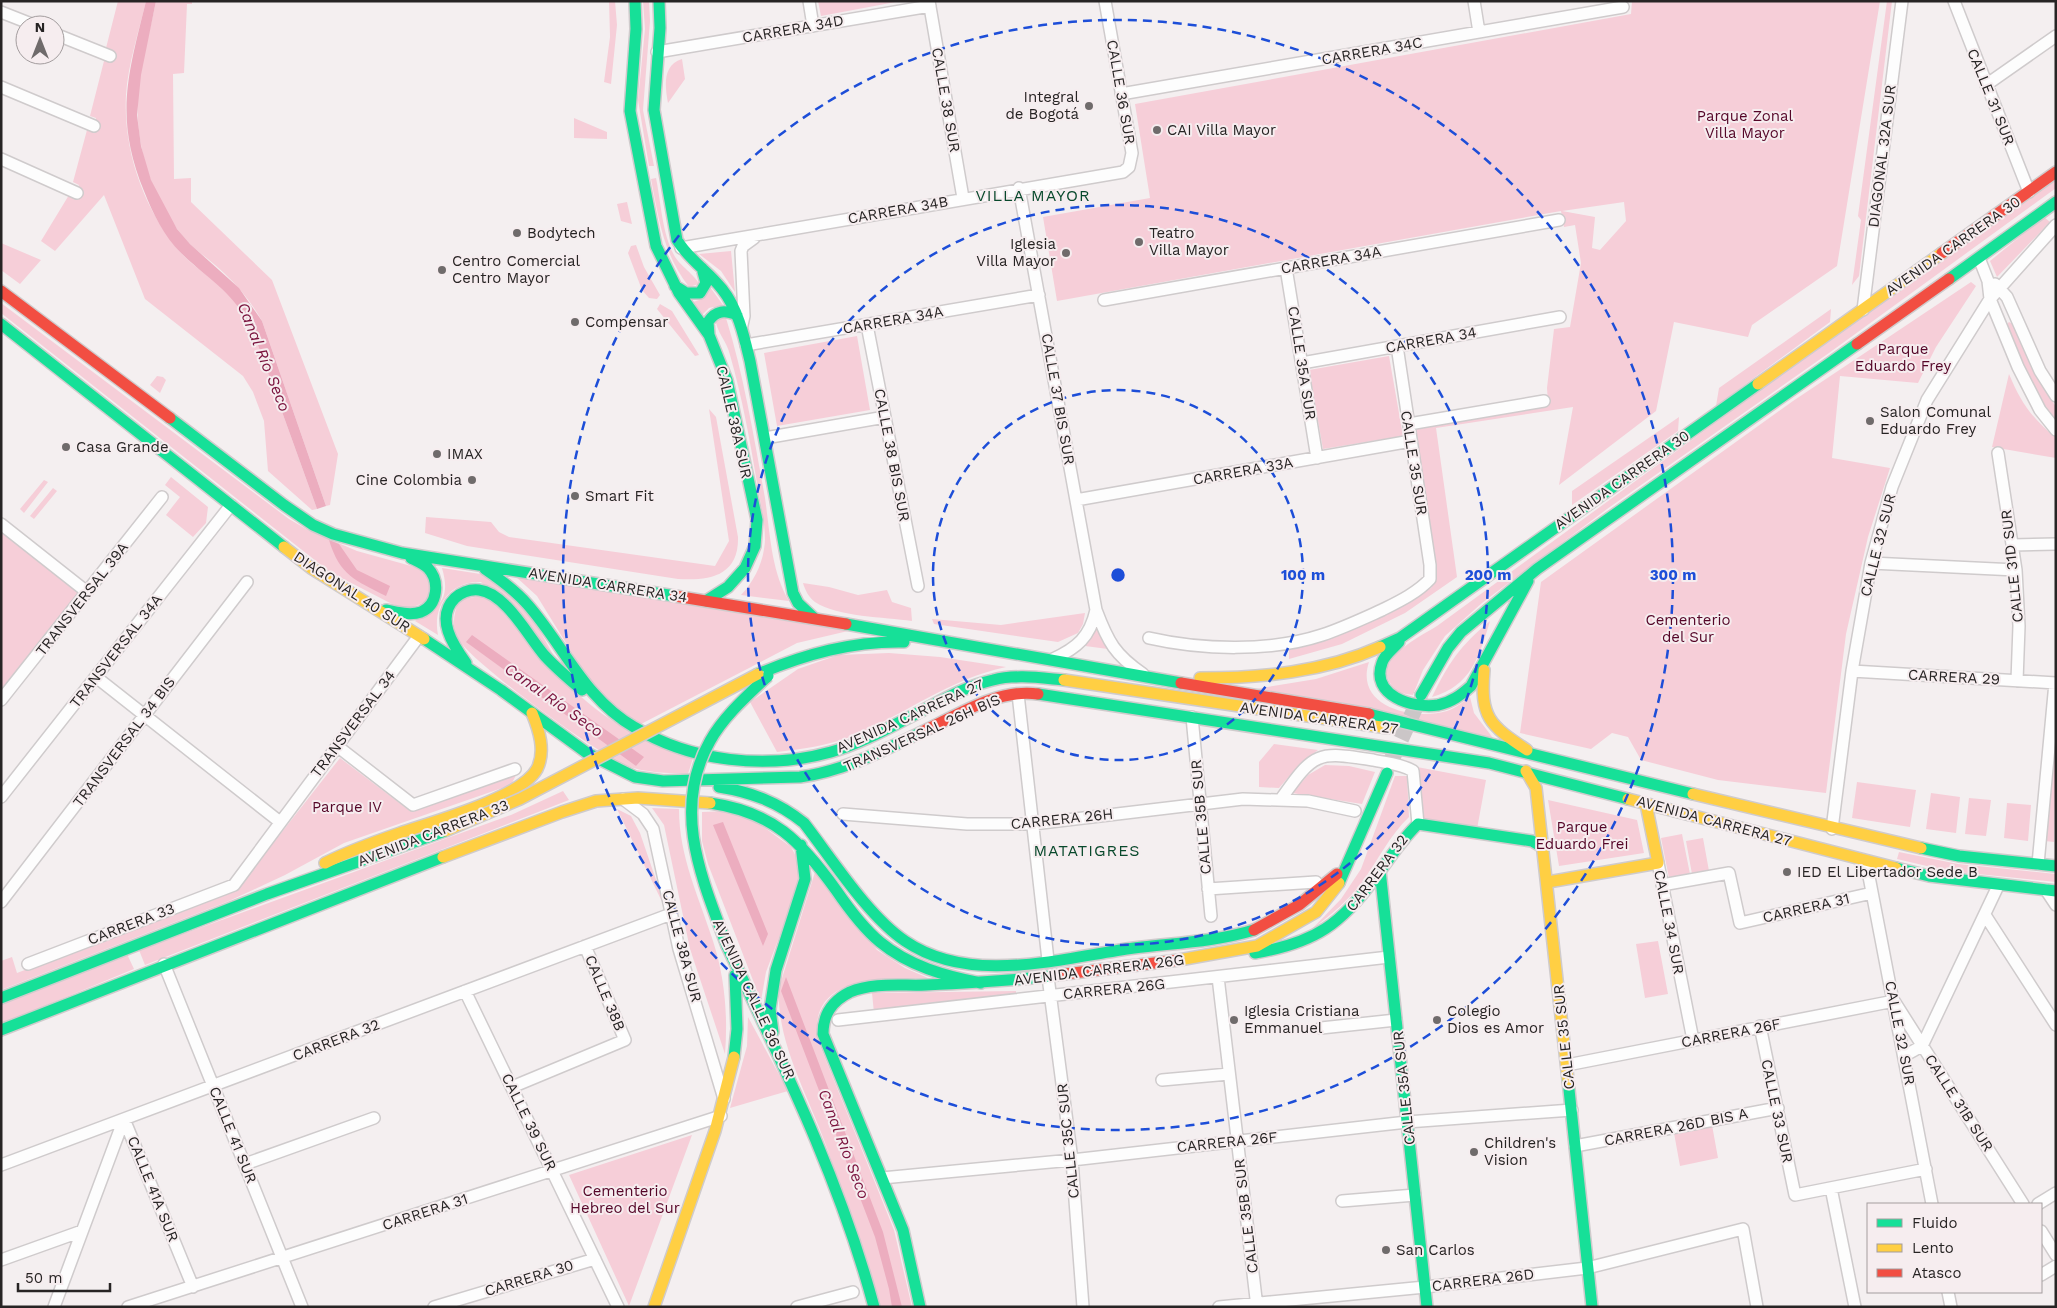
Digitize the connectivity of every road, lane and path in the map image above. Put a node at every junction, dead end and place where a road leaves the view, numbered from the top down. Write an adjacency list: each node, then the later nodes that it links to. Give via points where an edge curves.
1 (635, 1): 40 (main road, CALLE 38A SUR, via 630,111 656,246)
2 (659, 1): 16 (main road)
3 (809, 1): 12 (street)
4 (1105, 1): 20 (street, CALLE 36 SUR)
5 (1474, 1): 13 (street)
6 (1902, 1): 46 (street, DIAGONAL 32A SUR)
7 (1954, 1): 18 (street, CALLE 31 SUR)
8 (929, 4): 12 (street, CARRERA 34D); 28 (street, CALLE 38 SUR)
9 (1623, 7): 13 (street, CARRERA 34C)
10 (1, 12): 11 (street)
11 (15, 18)
12 (813, 26): 16 (street, CARRERA 34D)
13 (1479, 32): 20 (street, CARRERA 34C)
14 (2056, 36): 18 (street)
15 (65, 38): 17 (street)
16 (658, 52): 35 (main road, via 654,110)
17 (110, 56)
18 (1986, 85): 26 (street, CALLE 31 SUR)
19 (1, 87): 21 (street)
20 (1121, 94): 24 (street, CALLE 36 SUR, via 1132,153 1129,167)
21 (94, 126)
22 (1, 159): 27 (street)
23 (2056, 172): 26 (main road, AVENIDA CARRERA 30)
24 (1115, 174): 25 (street, CARRERA 34B)
25 (1020, 188): 28 (street, CARRERA 34B); 43 (street, CALLE 37 BIS SUR)
26 (2029, 192): 46 (main road, AVENIDA CARRERA 30)
27 (76, 193)
28 (963, 198): 34 (street, CARRERA 34B)
29 (2056, 202): 30 (main road, AVENIDA CARRERA 30)
30 (2046, 209): 31 (street); 36 (main road, AVENIDA CARRERA 30)
31 (2056, 218)
32 (1558, 220): 38 (street, CARRERA 34A)
33 (2056, 225): 41 (street, CALLE 32 SUR)
34 (756, 236): 35 (street, CARRERA 34B); 51 (street, CALLE 38A SUR, via 741,251 744,316)
35 (680, 248): 37 (main road, CALLE 38A SUR)
36 (1979, 258): 39 (street); 74 (main road, AVENIDA CARRERA 30)
37 (702, 268): 40 (main road, via 706,283 700,293 686,293); 47 (main road, CALLE 38A SUR, via 723,290)
38 (1286, 268): 45 (street, CARRERA 34A); 55 (street, CALLE 35A SUR)
39 (1988, 281): 41 (street); 44 (street)
40 (675, 286): 52 (main road, CALLE 38A SUR)
41 (2000, 287): 44 (street, CALLE 32 SUR); 56 (street, via 2040,371)
42 (1, 291): 71 (main road, via 313,525 345,539)
43 (1039, 296): 50 (street, CARRERA 34A); 66 (street, CALLE 37 BIS SUR)
44 (1990, 299): 60 (street, via 2018,367 2040,410); 72 (street, CALLE 32 SUR, via 1927,400 1892,487)
45 (1104, 300)
46 (1863, 310): 83 (main road, AVENIDA CARRERA 30)
47 (737, 315): 51 (main road, CALLE 38A SUR); 52 (main road, via 723,310 716,312 708,322)
48 (1560, 316): 54 (street, CARRERA 34)
49 (1, 324): 67 (main road, DIAGONAL 40 SUR)
50 (868, 324): 53 (street, CARRERA 34A); 58 (street, CALLE 38 BIS SUR)
51 (741, 327): 53 (main road, CALLE 38A SUR)
52 (709, 335): 79 (main road, CALLE 38A SUR, via 727,380 758,530 754,552 738,578 726,590)
53 (746, 345): 61 (main road, CALLE 38A SUR)
54 (1397, 346): 55 (street, CARRERA 34); 59 (street, CALLE 35 SUR)
55 (1302, 363): 64 (street, CALLE 35A SUR)
56 (2056, 396)
57 (1544, 401): 59 (street)
58 (885, 417): 61 (street); 77 (street, CALLE 38 BIS SUR)
59 (1409, 424): 62 (street, CALLE 35 SUR)
60 (2056, 430)
61 (765, 438): 82 (main road, CALLE 38A SUR, via 793,592 798,603)
62 (1411, 442): 64 (street, CARRERA 33A); 85 (street, CALLE 35 SUR, via 1430,565 1430,579 1423,586 1397,602 1321,636 1236,646 1206,646)
63 (1998, 453): 70 (street, CALLE 31D SUR)
64 (1317, 458): 66 (street, CARRERA 33A)
65 (162, 497): 78 (street, TRANSVERSAL 39A)
66 (1076, 500): 81 (street, CALLE 37 BIS SUR)
67 (231, 505): 80 (main road, DIAGONAL 40 SUR, via 323,576); 92 (street, TRANSVERSAL 34A)
68 (1, 524): 78 (street)
69 (2056, 544): 70 (street)
70 (2012, 545): 75 (street, CALLE 31D SUR)
71 (402, 553): 73 (main road, AVENIDA CARRERA 34); 80 (main road, via 426,567 433,576 436,590 432,603 420,612 410,614)
72 (1871, 563): 75 (street); 90 (street, CALLE 32 SUR)
73 (479, 565): 79 (main road, AVENIDA CARRERA 34); 99 (main road, AVENIDA CARRERA 27, via 525,598)
74 (1537, 569): 88 (main road, via 1521,591); 97 (main road, AVENIDA CARRERA 30, via 1461,632)
75 (2016, 570): 94 (street, CALLE 31D SUR)
76 (247, 582): 101 (street, TRANSVERSAL 34 BIS)
77 (918, 586)
78 (87, 592): 98 (street, TRANSVERSAL 39A)
79 (706, 601): 82 (main road, AVENIDA CARRERA 34)
80 (375, 608): 84 (main road, DIAGONAL 40 SUR)
81 (1096, 610): 87 (street, CALLE 37 BIS SUR, via 1090,631 1082,642); 93 (street, CALLE 37 BIS SUR, via 1114,650)
82 (814, 618): 86 (main road, AVENIDA CARRERA 27)
83 (1419, 626): 88 (main road, via 1379,665 1379,686 1392,698 1426,705 1452,702 1467,691); 93 (main road, AVENIDA CARRERA 30, via 1383,646 1295,673 1245,678)
84 (419, 636): 89 (main road, DIAGONAL 40 SUR); 104 (street, TRANSVERSAL 34)
85 (1148, 638)
86 (972, 645): 87 (main road, AVENIDA CARRERA 27); 91 (main road, AVENIDA CALLE 36 SUR, via 866,641 830,647 792,660)
87 (1053, 660): 93 (main road, AVENIDA CARRERA 27)
88 (1485, 661): 105 (main road, via 1481,690 1483,709 1498,728)
89 (471, 670): 99 (main road, via 453,644 446,622 447,612 456,597 472,589 495,596 545,656); 100 (main road, DIAGONAL 40 SUR)
90 (1852, 671): 94 (street, CARRERA 29); 120 (street, CALLE 32 SUR)
91 (763, 675): 137 (main road, AVENIDA CARRERA 33, bridge, via 726,688 520,799 445,831); 146 (main road, AVENIDA CALLE 36 SUR, bridge, via 716,730 699,761 691,794 693,848)
92 (96, 677): 101 (street); 110 (street, TRANSVERSAL 34A)
93 (1148, 677): 103 (main road, AVENIDA CARRERA 27, via 1358,711)
94 (2017, 681): 95 (street, CARRERA 29)
95 (2055, 683): 126 (street)
96 (1018, 694): 102 (main road, AVENIDA CARRERA 27, via 1044,694); 109 (main road, TRANSVERSAL 26H BIS, via 984,703 860,762 835,770 800,777); 118 (street)
97 (1420, 695)
98 (1, 700)
99 (606, 708): 103 (main road, AVENIDA CARRERA 27, via 634,727 671,744 712,756 753,761 829,752 869,737 967,688 995,679 1025,677)
100 (532, 713): 109 (main road, DIAGONAL 40 SUR, via 609,766 635,777); 137 (main road, via 539,732 541,757 537,770 518,788 354,850)
101 (144, 714): 117 (street); 138 (street, TRANSVERSAL 34 BIS)
102 (1192, 717): 107 (main road, AVENIDA CARRERA 27); 113 (street, CALLE 35B SUR)
103 (1476, 740): 105 (main road, AVENIDA CARRERA 27)
104 (337, 746): 106 (street, via 413,805); 117 (street, TRANSVERSAL 34)
105 (1535, 755): 120 (main road, AVENIDA CARRERA 27)
106 (515, 769)
107 (1526, 771): 114 (main road, AVENIDA CARRERA 27); 122 (main road, CALLE 35 SUR, via 1536,788)
108 (1387, 773): 123 (main road, AVENIDA CARRERA 26G)
109 (677, 781): 147 (main road, AVENIDA CARRERA 26G, via 753,794 790,812 814,836 880,921 908,944 949,962 988,966)
110 (1, 797)
111 (623, 799): 121 (main road, AVENIDA CARRERA 33, via 733,806 775,824); 140 (street, CALLE 38A SUR, via 637,808 653,829); 149 (main road, AVENIDA CARRERA 33, via 574,807)
112 (1281, 799): 113 (street, CARRERA 26H); 115 (street, CARRERA 26H, via 1308,800); 119 (street, via 1312,761 1324,756 1336,754 1378,761 1407,767 1413,772)
113 (1200, 803): 118 (street, CARRERA 26H); 134 (street, CALLE 35B SUR)
114 (1646, 804): 124 (main road, AVENIDA CARRERA 27); 125 (main road, CALLE 34 SUR)
115 (1355, 811)
116 (843, 814): 118 (street, CARRERA 26H, via 967,824)
117 (280, 822): 131 (street, TRANSVERSAL 34)
118 (1033, 824): 147 (street)
119 (1418, 824): 122 (main road, CARRERA 32, via 1532,841); 128 (main road, CARRERA 32)
120 (1832, 829): 126 (main road, AVENIDA CARRERA 27, via 1959,856)
121 (801, 845): 152 (main road, AVENIDA CARRERA 33, via 855,916 889,949 932,972); 165 (main road, via 805,869 803,887 773,981 770,1009)
122 (1544, 848): 130 (main road, CALLE 35 SUR)
123 (1350, 859): 144 (main road, AVENIDA CARRERA 26G, via 1336,889 1316,912 1257,946); 147 (main road, AVENIDA CARRERA 26G, via 1321,889 1254,929 1216,938)
124 (1866, 861): 133 (main road, AVENIDA CARRERA 27, via 1929,876); 136 (street, CALLE 32 SUR)
125 (1658, 863): 130 (main road); 132 (street, CALLE 34 SUR)
126 (2038, 864): 127 (main road, AVENIDA CARRERA 27)
127 (2056, 866)
128 (1380, 870): 144 (main road, CARRERA 32, via 1338,922 1310,940 1258,953); 145 (main road, CALLE 35A SUR)
129 (1316, 882): 134 (street)
130 (1548, 882): 167 (main road, CALLE 35 SUR)
131 (234, 885): 148 (street, CARRERA 33)
132 (1662, 885): 136 (street, CARRERA 31, via 1730,873 1740,923); 163 (street, CALLE 34 SUR)
133 (1998, 886): 135 (main road, AVENIDA CARRERA 27); 141 (street)
134 (1208, 889): 142 (street, CALLE 35B SUR)
135 (2051, 890): 139 (street)
136 (1872, 893): 156 (street, CALLE 32 SUR)
137 (267, 894): 155 (main road, AVENIDA CARRERA 33)
138 (1, 902)
139 (2056, 905)
140 (671, 914): 143 (street, CARRERA 32); 172 (street, CALLE 38A SUR)
141 (1985, 915): 159 (street); 164 (street)
142 (1211, 916)
143 (585, 946): 153 (street, CARRERA 32); 171 (street, CALLE 38B, via 625,1040)
144 (1215, 955): 150 (main road, AVENIDA CARRERA 26G)
145 (1390, 957): 151 (street, CARRERA 26G); 158 (main road, CALLE 35A SUR)
146 (732, 960): 165 (main road, AVENIDA CALLE 36 SUR); 172 (main road, via 738,999 737,1034)
147 (1048, 960)
148 (28, 964)
149 (164, 964): 162 (main road, AVENIDA CARRERA 33); 170 (street, CALLE 41 SUR)
150 (1048, 977): 152 (main road, AVENIDA CARRERA 26G); 154 (street, CALLE 35C SUR)
151 (1218, 977): 154 (street, CARRERA 26G); 168 (street, CALLE 35B SUR)
152 (981, 983): 186 (main road, AVENIDA CARRERA 26G, via 884,986 858,990 832,1004 823,1022 826,1040)
153 (465, 991): 170 (street, CARRERA 32); 171 (street, CALLE 39 SUR)
154 (1051, 996): 157 (street, CARRERA 26G); 181 (street, CALLE 35C SUR)
155 (1, 998)
156 (1894, 1001): 160 (street, CARRERA 26F); 164 (street, CALLE 31B SUR); 166 (street, CALLE 32 SUR)
157 (838, 1020)
158 (1396, 1020): 161 (street); 178 (main road, CALLE 35A SUR)
159 (2056, 1024)
160 (1760, 1026): 163 (street, CARRERA 26F); 173 (street, CALLE 33 SUR)
161 (1321, 1028)
162 (1, 1030)
163 (1692, 1040): 167 (street, CARRERA 26F)
164 (1922, 1046): 166 (street); 192 (street, CALLE 31B SUR)
165 (777, 1050): 215 (main road, AVENIDA CALLE 36 SUR, via 811,1126 854,1239)
166 (1904, 1056): 184 (street, CALLE 32 SUR)
167 (1567, 1065): 174 (main road, CALLE 35 SUR)
168 (1229, 1074): 169 (street); 179 (street, CALLE 35B SUR)
169 (1162, 1080)
170 (213, 1086): 177 (street, CARRERA 32); 182 (street, CALLE 41 SUR)
171 (512, 1087): 185 (street, CALLE 39 SUR)
172 (725, 1105): 175 (main road)
173 (1778, 1108): 180 (street, CARRERA 26D BIS A); 187 (street, CALLE 33 SUR, via 1795,1195)
174 (1572, 1110): 178 (street, CARRERA 26F); 180 (main road, CALLE 35 SUR)
175 (721, 1116): 185 (street, CARRERA 31); 213 (main road)
176 (374, 1118): 182 (street)
177 (124, 1119): 183 (street, CARRERA 32); 194 (street); 203 (street, CALLE 41A SUR)
178 (1407, 1122): 179 (street, CARRERA 26F); 189 (main road, CALLE 35A SUR)
179 (1237, 1141): 181 (street, CARRERA 26F); 207 (street, CALLE 35B SUR)
180 (1575, 1146): 201 (main road, CALLE 35 SUR)
181 (1072, 1160): 186 (street, CARRERA 26F); 217 (street, CALLE 35C SUR)
182 (245, 1164): 197 (street, CALLE 41 SUR)
183 (1, 1165)
184 (1926, 1169): 187 (street); 191 (street, CALLE 32 SUR)
185 (553, 1170): 197 (street, CARRERA 31); 198 (street, CALLE 39 SUR)
186 (882, 1178): 216 (main road, via 903,1230)
187 (1831, 1188): 222 (street)
188 (2056, 1193): 193 (street)
189 (1415, 1195): 190 (street); 204 (main road, CALLE 35A SUR)
190 (1342, 1201)
191 (1932, 1203)
192 (2022, 1203)
193 (2040, 1203)
194 (82, 1231): 199 (street); 208 (street)
195 (2042, 1233): 196 (street)
196 (2056, 1255)
197 (283, 1258): 203 (street, CARRERA 31); 210 (street, CALLE 41 SUR)
198 (596, 1259): 211 (street, CARRERA 30); 212 (street, CALLE 39 SUR)
199 (1, 1260)
200 (2056, 1266): 202 (street)
201 (1587, 1268): 204 (street, CARRERA 26D); 220 (main road, CALLE 35 SUR); 221 (street, CARRERA 26D, via 1743,1229)
202 (2042, 1274)
203 (193, 1287): 209 (street, CARRERA 31)
204 (1425, 1287): 207 (street, CARRERA 26D); 219 (main road, CALLE 35A SUR)
205 (853, 1292): 214 (street)
206 (1948, 1293): 223 (street)
207 (1256, 1305): 218 (street, CARRERA 26D)
208 (54, 1307)
209 (128, 1307)
210 (302, 1307)
211 (434, 1307)
212 (618, 1307)
213 (654, 1307)
214 (797, 1307)
215 (874, 1307)
216 (920, 1307)
217 (1083, 1307)
218 (1219, 1307)
219 (1427, 1307)
220 (1592, 1307)
221 (1757, 1307)
222 (1855, 1307)
223 (1951, 1307)

